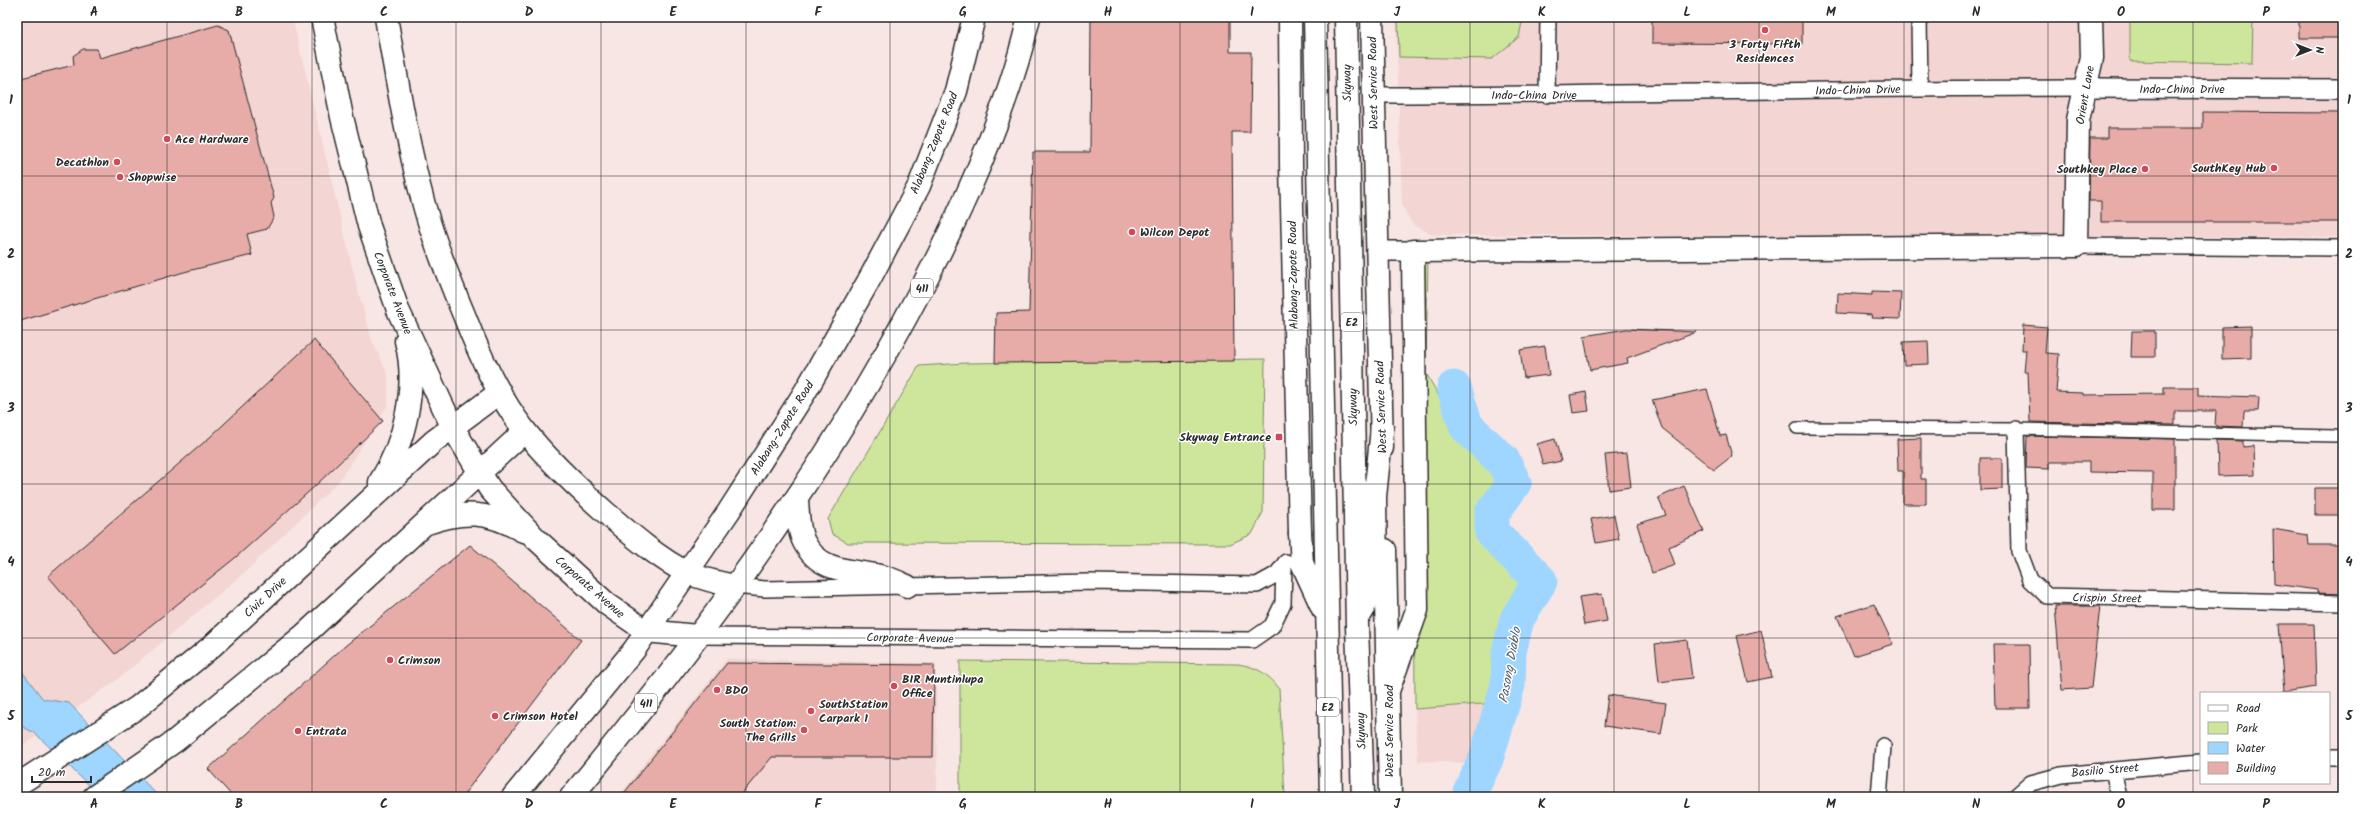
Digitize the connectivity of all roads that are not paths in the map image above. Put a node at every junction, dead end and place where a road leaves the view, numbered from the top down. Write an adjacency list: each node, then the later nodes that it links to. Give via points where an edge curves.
1 (322, 17): 21 (main road, Corporate Avenue, via 342,117 369,226)
2 (386, 17): 22 (main road, Corporate Avenue, via 402,108 424,206 479,354)
3 (974, 17): 36 (main road, Alabang-Zapote Road, via 956,91 919,186 805,392 729,511)
4 (1029, 17): 31 (main road, 411, via 1007,90 972,187 908,316)
5 (1290, 17): 33 (main road, Alabang-Zapote Road, via 1294,357)
6 (1315, 17): 40 (main road, E2)
7 (1346, 17): 41 (main road, Skyway / E2)
8 (1372, 17): 15 (main road, West Service Road)
9 (1548, 17): 16 (street)
10 (1919, 17): 13 (street)
11 (2091, 17): 12 (main road, Orient Lane, via 2092,58)
12 (2086, 88): 13 (street, Indo-China Drive); 14 (street, Indo-China Drive); 17 (main road, Orient Lane, via 2078,120)
13 (1920, 89): 16 (street, Indo-China Drive)
14 (2343, 89)
15 (1374, 95): 16 (street, Indo-China Drive); 19 (main road, West Service Road)
16 (1547, 95)
17 (2076, 246): 18 (street); 20 (main road)
18 (2343, 248)
19 (1376, 251): 20 (street); 24 (main road, West Service Road)
20 (1413, 251): 44 (main road, via 1417,610)
21 (398, 310): 23 (main road, Corporate Avenue); 30 (main road, via 407,345 410,381 406,416 398,445 386,473)
22 (500, 392): 23 (main road, Civic Drive); 27 (main road, Corporate Avenue)
23 (452, 426): 29 (main road, Corporate Avenue); 30 (main road, Civic Drive)
24 (1382, 428): 41 (main road, via 1375,497 1376,575); 44 (main road, West Service Road)
25 (1797, 428): 26 (street)
26 (2016, 429): 28 (street); 39 (street, Crispin Street, via 2019,551 2030,580 2047,596)
27 (525, 431): 29 (main road); 36 (main road, Corporate Avenue, via 588,497 644,544)
28 (2335, 436)
29 (480, 473): 32 (main road); 34 (main road, Corporate Avenue, via 490,489)
30 (370, 498): 50 (main road, Civic Drive, via 217,642 138,707)
31 (797, 500): 37 (main road, 411); 38 (main road, via 803,541 812,555 826,566 885,577)
32 (422, 525): 34 (main road, via 446,516 472,513 493,517); 51 (main road, via 304,635 175,741)
33 (1300, 533): 35 (street, Corporate Avenue); 40 (main road, E2, via 1302,563)
34 (535, 538): 42 (main road, Corporate Avenue, via 607,604)
35 (1284, 565): 38 (street, Corporate Avenue, via 1272,577 1257,586 1089,582); 43 (street, Corporate Avenue, via 1283,603 1272,626 1252,640)
36 (686, 572): 37 (main road, Corporate Avenue, via 713,582); 42 (main road, Alabang-Zapote Road)
37 (735, 586): 38 (street, Corporate Avenue, via 765,589); 43 (main road, 411)
38 (907, 586)
39 (2343, 603)
40 (1326, 616): 54 (main road, E2)
41 (1357, 626): 55 (main road, Skyway / E2)
42 (646, 631): 43 (main road, Corporate Avenue); 52 (main road, Alabang-Zapote Road, via 634,650)
43 (697, 636): 53 (main road, 411)
44 (1389, 688): 56 (main road, West Service Road)
45 (1883, 746): 57 (street)
46 (2343, 756): 47 (street)
47 (2330, 757)
48 (2200, 762): 49 (street, Basilio Street)
49 (2113, 770): 58 (street, Basilio Street, via 2053,776 2031,782); 59 (street)
50 (26, 780)
51 (94, 797)
52 (513, 797)
53 (571, 797)
54 (1331, 797)
55 (1363, 797)
56 (1390, 797)
57 (1878, 797)
58 (2015, 797)
59 (2120, 797)

